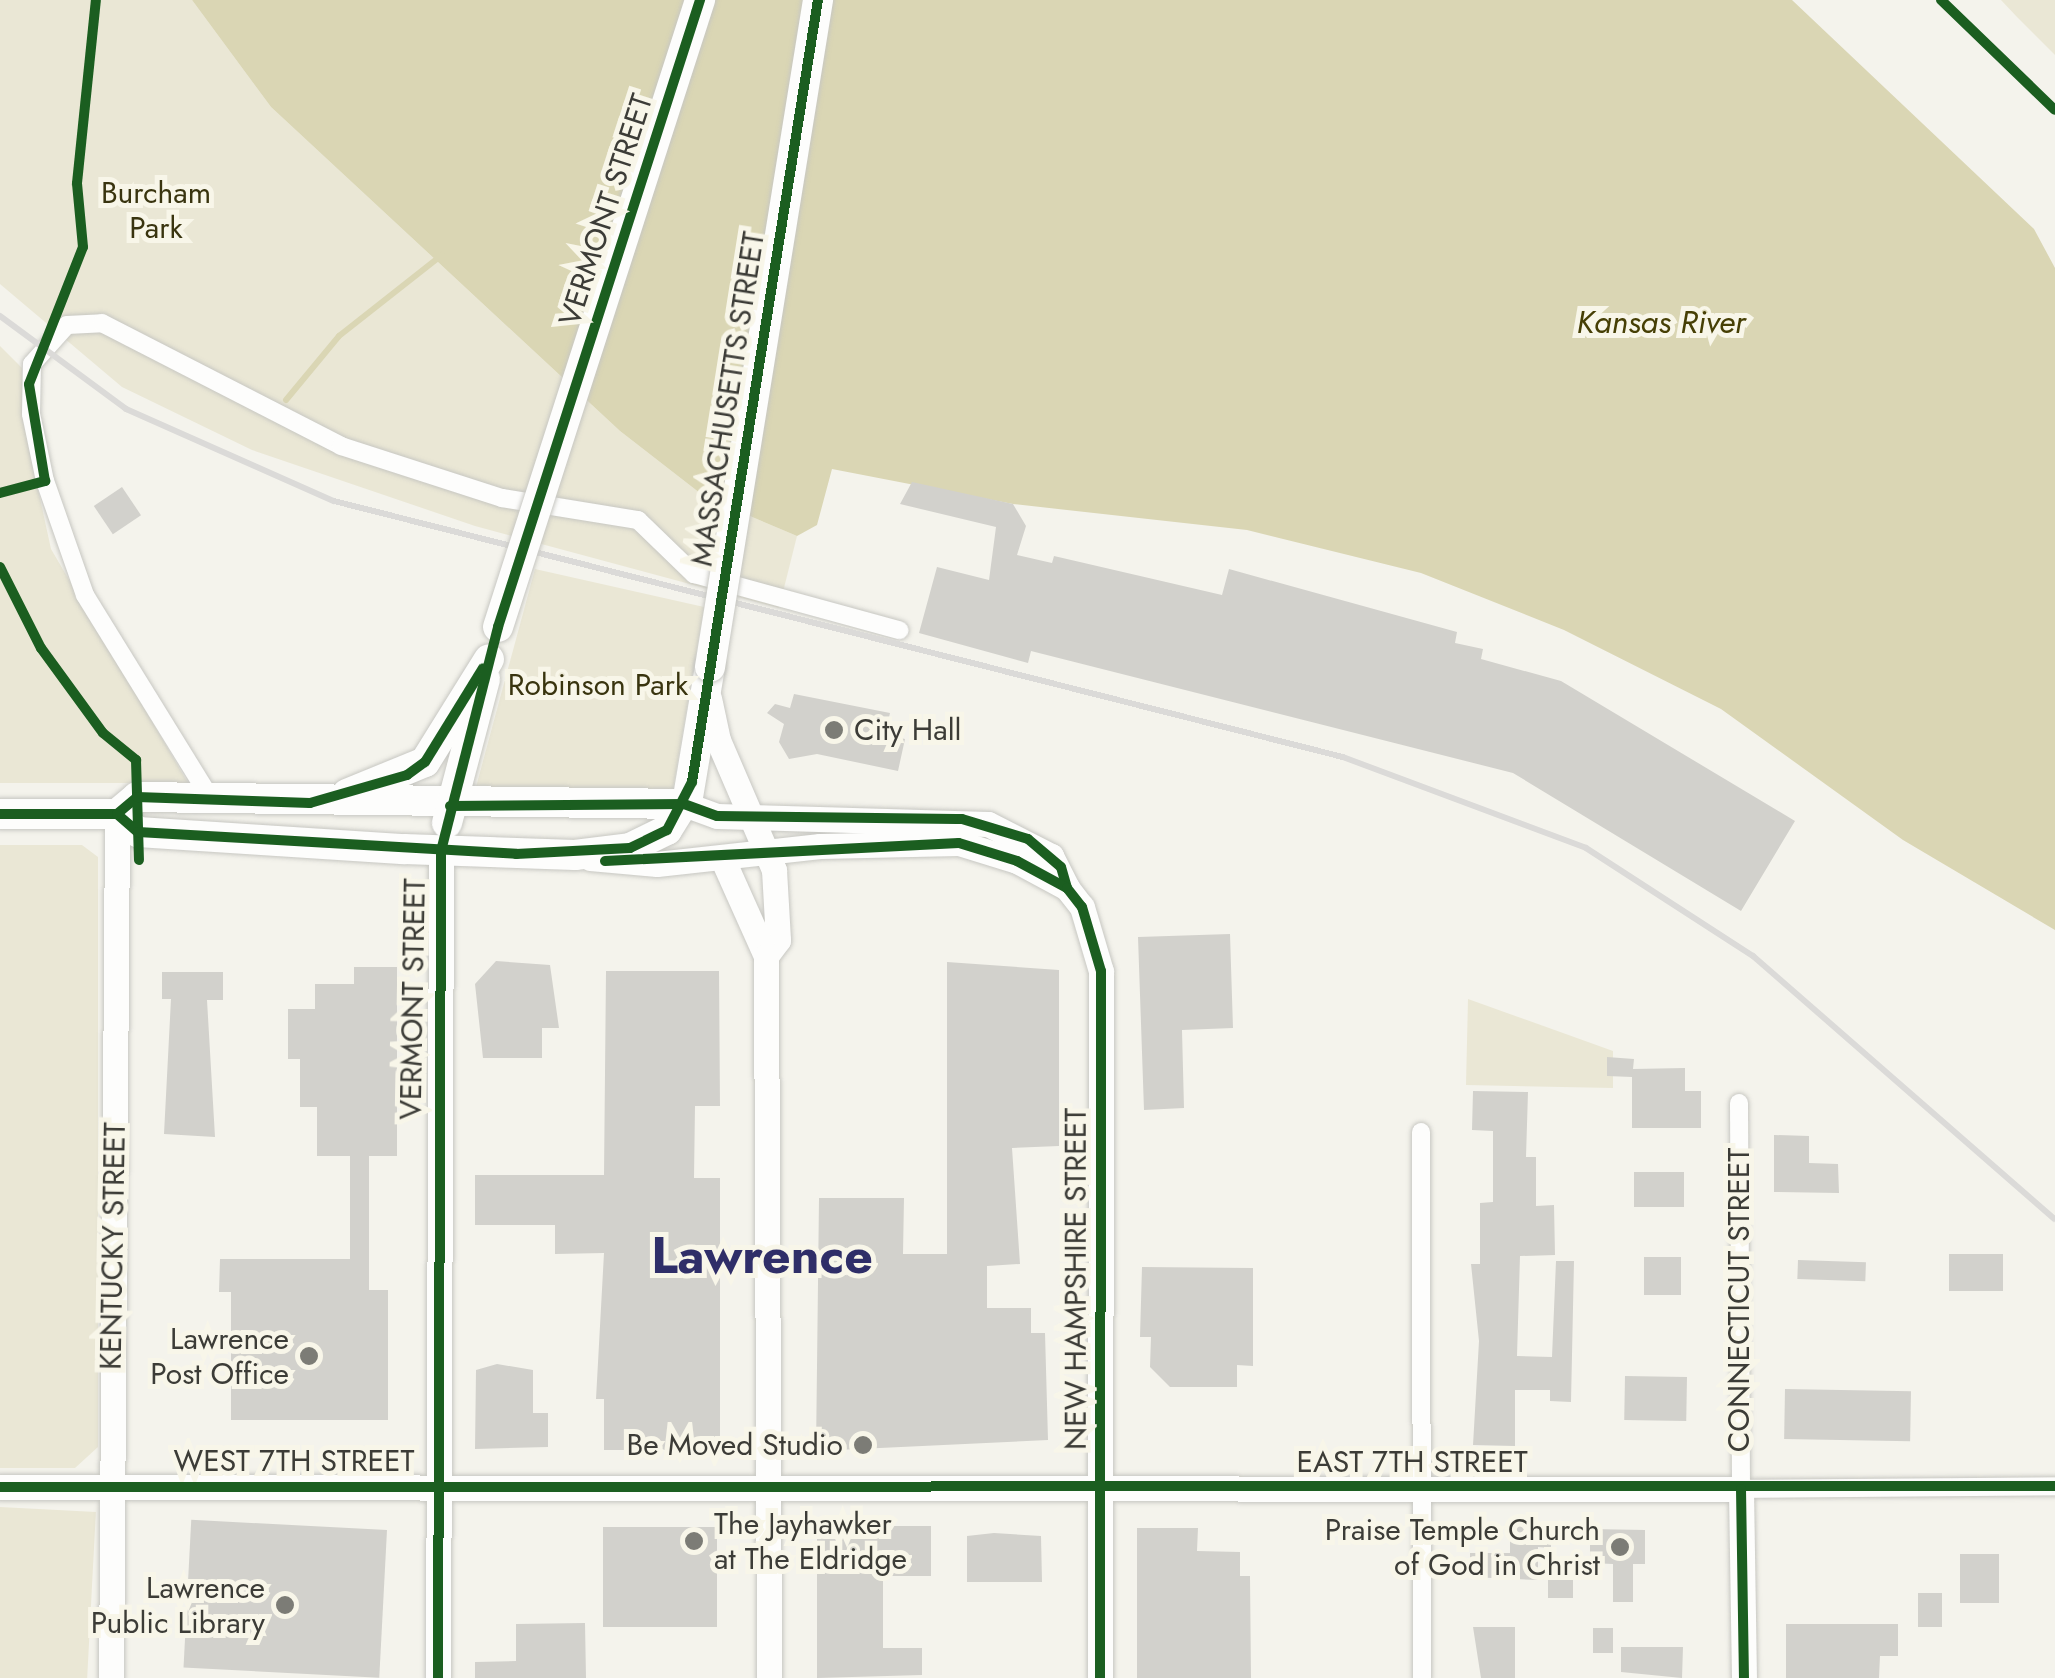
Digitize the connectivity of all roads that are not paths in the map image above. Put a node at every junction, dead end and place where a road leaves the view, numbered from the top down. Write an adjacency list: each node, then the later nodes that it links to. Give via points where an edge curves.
1 (700, 0): 4 (highway, VERMONT STREET, bridge)
2 (818, 0): 5 (highway, MASSACHUSETTS STREET, bridge)
3 (899, 630): 6 (street, via 694,574 638,520 502,498 341,446 102,323 67,325 40,348 29,384 45,481 85,595)
4 (489, 659): 7 (highway, via 426,762 376,787); 9 (highway, VERMONT STREET)
5 (708, 678): 8 (highway, MASSACHUSETTS STREET); 12 (street, MASSACHUSETTS STREET, via 718,740)
6 (211, 799): 7 (highway); 11 (highway, via 137,797)
7 (310, 802): 9 (highway)
8 (684, 804): 9 (highway); 12 (street, NEW HAMPSHIRE STREET); 15 (highway, via 667,830 643,844)
9 (450, 806): 13 (highway, VERMONT STREET)
10 (0, 814): 11 (highway)
11 (117, 814): 13 (highway, via 138,832); 21 (street, KENTUCKY STREET)
12 (750, 816): 14 (street, MASSACHUSETTS STREET); 17 (street, NEW HAMPSHIRE STREET, via 988,824 1050,856)
13 (441, 850): 15 (highway); 22 (street, VERMONT STREET)
14 (768, 854): 16 (street); 17 (street, via 959,844 1000,852); 18 (street, MASSACHUSETTS STREET, via 778,940)
15 (576, 855): 16 (street, via 619,864)
16 (723, 860): 18 (street, MASSACHUSETTS STREET, via 745,895 755,942)
17 (1067, 888): 28 (street, NEW HAMPSHIRE STREET, via 1082,907 1101,971)
18 (766, 956): 25 (street, MASSACHUSETTS STREET)
19 (1739, 1103): 27 (street, CONNECTICUT STREET)
20 (1420, 1132): 26 (street)
21 (111, 1486): 22 (street, WEST 7TH STREET); 24 (street, WEST 7TH STREET); 29 (street, KENTUCKY STREET)
22 (436, 1486): 25 (street, WEST 7TH STREET); 30 (street, VERMONT STREET)
23 (2055, 1486): 27 (street, EAST 7TH STREET)
24 (0, 1487)
25 (768, 1488): 28 (street, EAST 7TH STREET); 31 (street, MASSACHUSETTS STREET)
26 (1422, 1488): 27 (street, EAST 7TH STREET); 28 (street, EAST 7TH STREET); 33 (street)
27 (1741, 1488): 34 (street, CONNECTICUT STREET)
28 (1100, 1489): 32 (street, NEW HAMPSHIRE STREET)
29 (111, 1678)
30 (438, 1678)
31 (769, 1678)
32 (1100, 1678)
33 (1422, 1678)
34 (1744, 1678)

